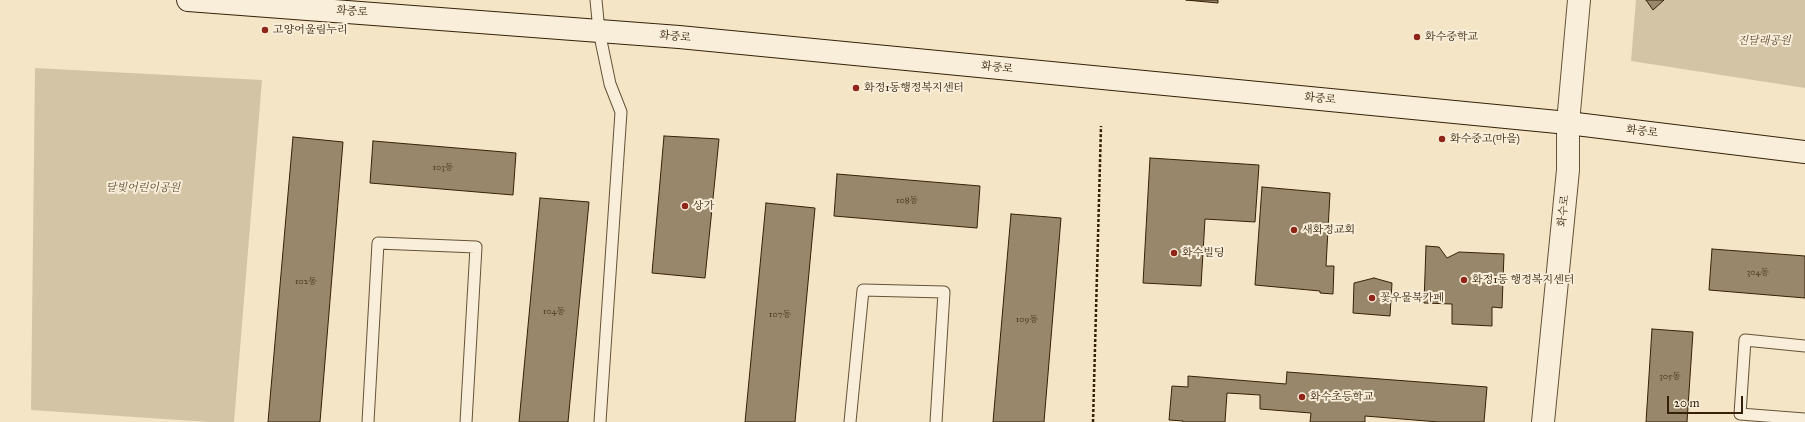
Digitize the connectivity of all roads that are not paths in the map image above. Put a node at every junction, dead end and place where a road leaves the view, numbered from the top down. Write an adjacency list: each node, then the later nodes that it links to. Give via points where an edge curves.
1 (188, 0): 4 (main road, 화중로)
2 (596, 0): 4 (lane)
3 (1579, 0): 5 (main road, 화수로)
4 (599, 31): 5 (main road, 화중로); 11 (lane, via 610,84 621,112)
5 (1568, 123): 6 (main road, 화중로); 14 (main road, 화수로, via 1568,170)
6 (1805, 152)
7 (1805, 346): 8 (lane, via 1745,340 1740,414)
8 (1805, 419)
9 (368, 422): 10 (lane, via 378,243 476,247)
10 (466, 422)
11 (600, 422)
12 (850, 422): 13 (lane, via 863,290 944,292)
13 (936, 422)
14 (1543, 422)

